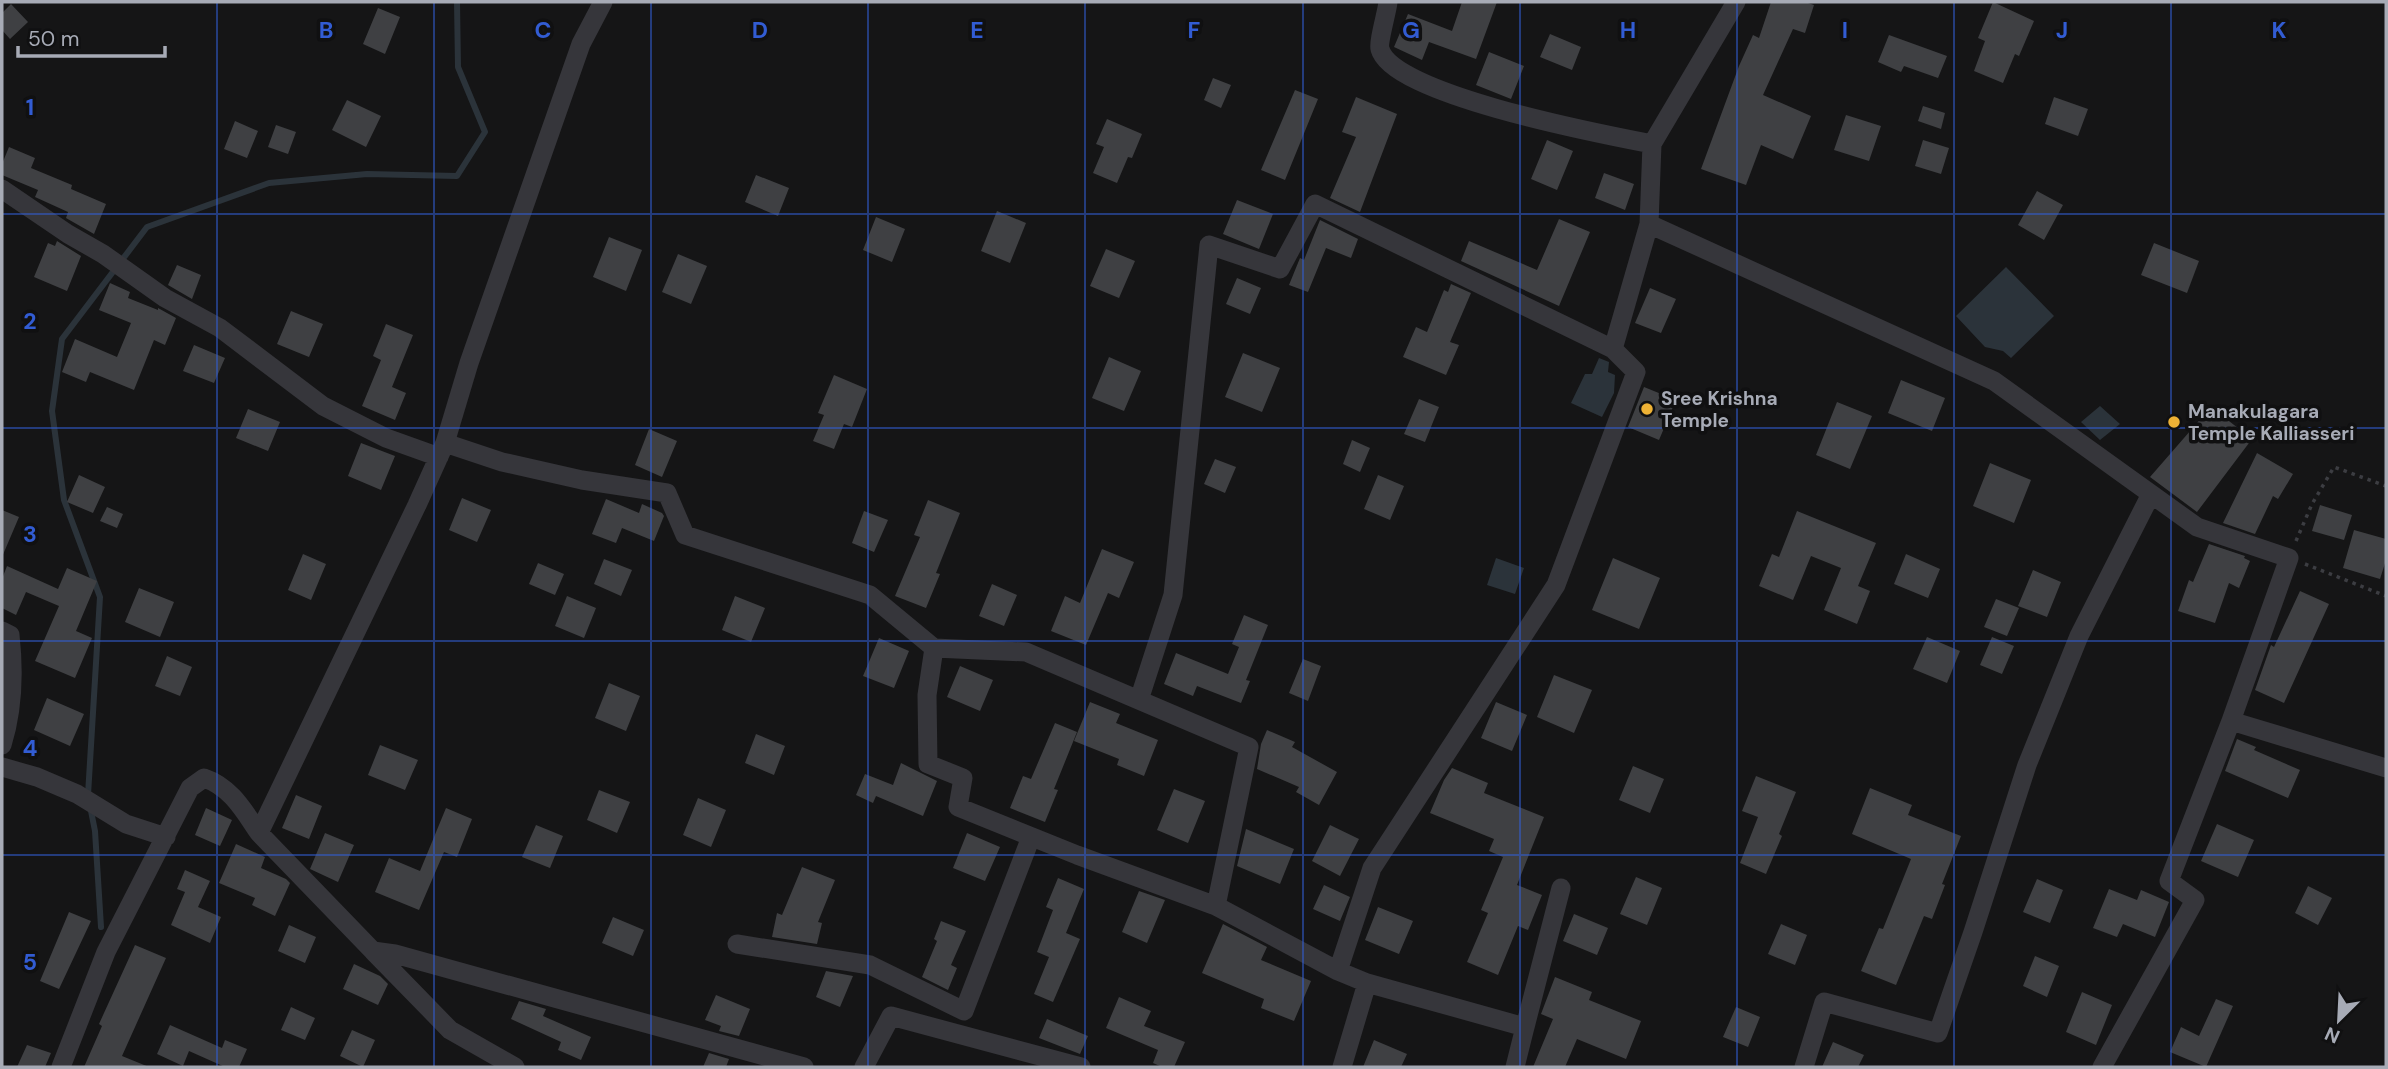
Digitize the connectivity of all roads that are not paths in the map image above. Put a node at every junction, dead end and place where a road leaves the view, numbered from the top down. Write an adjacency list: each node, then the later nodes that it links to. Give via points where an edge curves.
1 (603, 2): 8 (street, via 581,44)
2 (1388, 2): 4 (street, via 1380,49 1398,70 1451,94 1561,127)
3 (1736, 2): 4 (street)
4 (1652, 144): 6 (street)
5 (2, 189): 8 (street, via 165,298 220,328 323,406 386,438)
6 (1649, 224): 7 (street); 9 (street, via 1994,381)
7 (1613, 349): 12 (street, via 1315,204 1280,269 1209,245 1172,595); 24 (street, via 1636,372 1556,586 1372,868)
8 (442, 450): 11 (street, via 667,494 685,536 870,595); 17 (street)
9 (2151, 494): 13 (street, via 2197,527 2289,558); 34 (street, via 2080,636 2027,765 1938,1032 1824,1002)
10 (2, 631): 14 (street, via 10,635 12,656 10,708)
11 (934, 648): 12 (street, via 1026,652); 19 (street, via 928,695 928,764 963,778 958,807)
12 (1139, 700): 21 (street, via 1249,747)
13 (2231, 721): 16 (street); 35 (street, via 2169,881 2195,900)
14 (2, 745)
15 (2, 767): 18 (street, via 78,794 126,824)
16 (2386, 768)
17 (259, 833): 18 (street, via 230,792 204,778 190,788); 23 (street)
18 (166, 837): 27 (street, via 106,952)
19 (1031, 837): 21 (street); 22 (street, via 964,1011 870,965)
20 (1562, 888): 26 (street)
21 (1216, 906): 24 (street)
22 (737, 944)
23 (373, 951): 28 (street, via 450,1030); 29 (street)
24 (1338, 971): 25 (street)
25 (1367, 983): 26 (street); 32 (street)
26 (1525, 1027): 33 (street)
27 (61, 1067)
28 (515, 1067)
29 (804, 1067)
30 (864, 1067): 31 (street, via 891,1016)
31 (1080, 1067)
32 (1342, 1067)
33 (1515, 1067)
34 (1804, 1067)
35 (2102, 1067)

